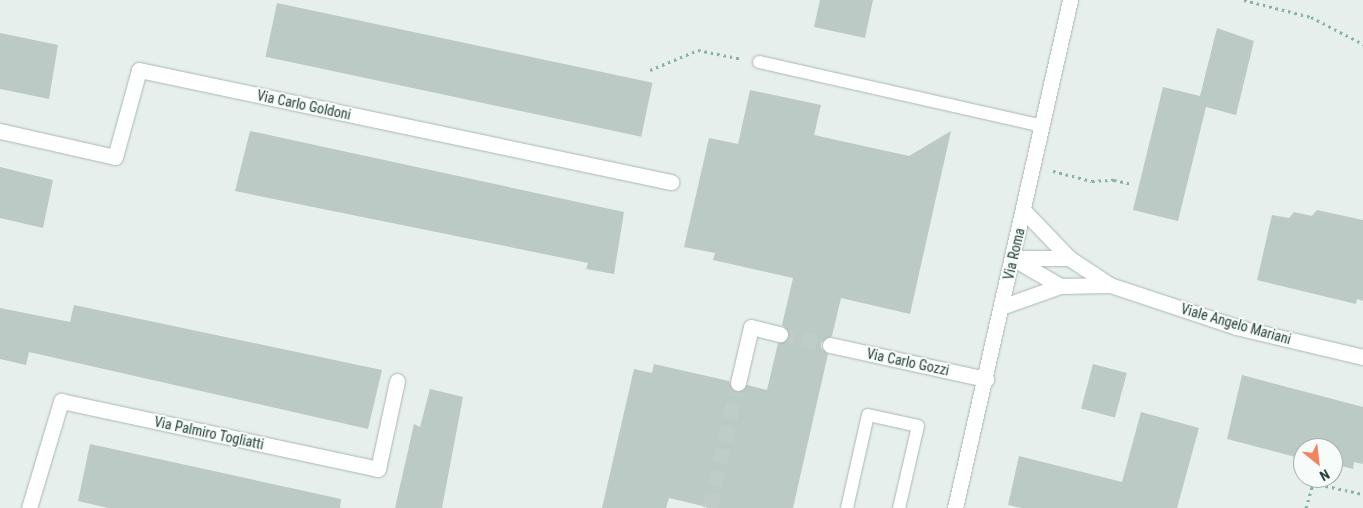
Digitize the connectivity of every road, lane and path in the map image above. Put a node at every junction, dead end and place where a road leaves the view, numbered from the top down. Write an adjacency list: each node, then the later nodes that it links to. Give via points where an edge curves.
1 (1070, 0): 6 (street, Via Roma)
2 (1244, 0): 3 (path, via 1311,17)
3 (1363, 44)
4 (759, 62): 5 (path, via 698,50); 6 (lane)
5 (650, 70)
6 (1042, 126): 8 (street, Via Roma)
7 (0, 131): 9 (street, Via Carlo Goldoni, via 115,157 139,70)
8 (1033, 167): 10 (path, via 1092,181 1114,180); 11 (street, Via Roma)
9 (671, 182)
10 (1133, 184)
11 (1024, 211): 12 (street, Via Roma); 13 (street, Viale Angelo Mariani)
12 (1013, 258): 13 (street); 15 (street); 16 (street, Via Roma)
13 (1069, 258): 14 (street, Viale Angelo Mariani)
14 (1110, 285): 15 (street, Viale Angelo Mariani); 19 (street, Viale Angelo Mariani, via 1236,327)
15 (1060, 286): 16 (street, Viale Angelo Mariani)
16 (1001, 307): 20 (street, Via Roma)
17 (780, 334): 22 (street, via 751,327)
18 (830, 345): 20 (street, Via Carlo Gozzi)
19 (1363, 358)
20 (986, 379): 27 (street, Via Roma)
21 (397, 381): 24 (street, Via Palmiro Togliatti, via 378,469 61,401)
22 (738, 383)
23 (1363, 494): 28 (path, via 1313,483)
24 (28, 508)
25 (847, 508): 26 (lane, via 868,415 918,426)
26 (899, 508)
27 (955, 508)
28 (1306, 508)

